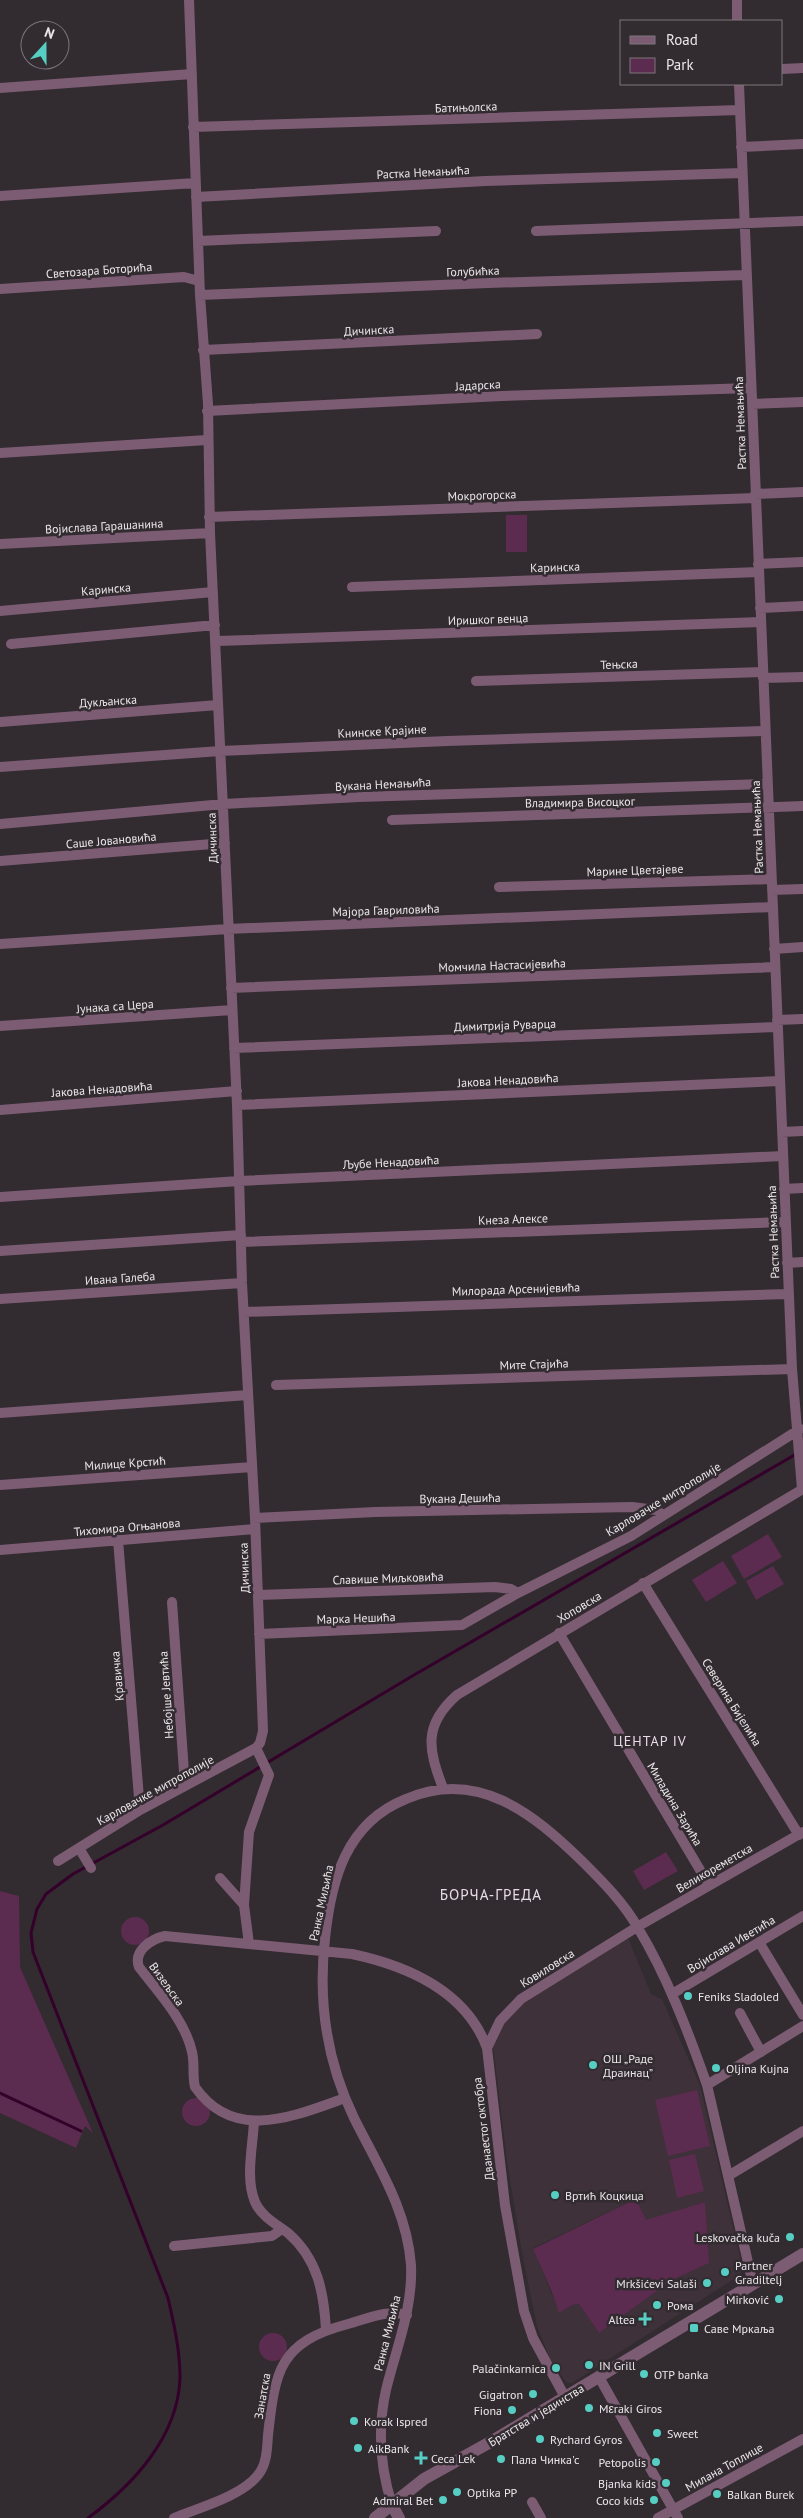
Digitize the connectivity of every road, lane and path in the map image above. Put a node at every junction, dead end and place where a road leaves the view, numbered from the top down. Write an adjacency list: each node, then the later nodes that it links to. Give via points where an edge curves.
1 (189, 0): 6 (street, Дичинска)
2 (737, 0): 3 (street)
3 (737, 20)
4 (803, 68): 5 (street)
5 (783, 69)
6 (192, 74): 8 (street); 10 (street, Дичинска)
7 (739, 85): 9 (street, Растка Немањића)
8 (0, 88)
9 (740, 110): 10 (street, Батињолска); 12 (street, Растка Немањића)
10 (194, 127): 14 (street, Дичинска)
11 (803, 144): 12 (street)
12 (741, 146): 13 (street, Растка Немањића)
13 (742, 173): 16 (street, Растка Немањића, via 485,181); 18 (street, Растка Немањића)
14 (195, 183): 15 (street); 16 (street, Дичинска)
15 (0, 196)
16 (196, 197): 21 (street, Дичинска)
17 (803, 221): 18 (street)
18 (744, 223): 20 (street); 22 (street, Растка Немањића)
19 (436, 231): 21 (street)
20 (536, 231)
21 (198, 241): 23 (street, Дичинска)
22 (746, 275): 25 (street, Голубићка); 28 (street, Растка Немањића)
23 (199, 281): 24 (street, Светозара Боторића, via 184,277); 25 (street, Дичинска)
24 (0, 289)
25 (200, 295): 27 (street, Дичинска)
26 (537, 334): 27 (street, Дичинска)
27 (203, 350): 31 (street, Дичинска)
28 (751, 388): 30 (street, Растка Немањића); 31 (street, Јадарска, via 493,396)
29 (803, 402): 30 (street)
30 (752, 404): 35 (street, Растка Немањића)
31 (206, 411): 32 (street, Дичинска)
32 (207, 440): 33 (street); 36 (street, Дичинска)
33 (0, 453)
34 (803, 492): 35 (street, Мокрогорска)
35 (756, 496): 36 (street, Мокрогорска); 40 (street, Растка Немањића)
36 (209, 517): 37 (street, Дичинска)
37 (210, 533): 38 (street, Војислава Гарашанина); 42 (street, Дичинска)
38 (0, 544)
39 (803, 562): 40 (street, Каринска)
40 (759, 568): 41 (street, Каринска); 44 (street, Растка Немањића)
41 (352, 587)
42 (213, 592): 45 (street, Каринска); 47 (street, Дичинска)
43 (803, 606): 44 (street)
44 (760, 608): 46 (street, Растка Немањића)
45 (0, 611)
46 (761, 622): 48 (street, Иришког венца); 50 (street, Растка Немањића)
47 (216, 625): 48 (street, Дичинска); 49 (street)
48 (217, 641): 53 (street, Дичинска)
49 (11, 644)
50 (763, 675): 51 (street, Тењска); 52 (street, Тењска); 55 (street, Растка Немањића)
51 (803, 677)
52 (476, 681)
53 (218, 705): 54 (street, Дукљанска); 56 (street, Дичинска)
54 (0, 722)
55 (765, 731): 56 (street, Книнске Крајине); 58 (street, Растка Немањића)
56 (220, 751): 57 (street, Книнске Крајине); 59 (street, Дичинска)
57 (0, 767)
58 (768, 784): 59 (street, Вукана Немањића, via 472,792); 61 (street, Растка Немањића)
59 (224, 804): 63 (street, Вукана Немањића); 64 (street, Дичинска)
60 (803, 806): 61 (street, Владимира Висоцког)
61 (768, 808): 62 (street, Владимира Висоцког); 66 (street, Растка Немањића)
62 (392, 820)
63 (0, 824)
64 (224, 843): 65 (street, Саше Јовановића); 71 (street, Дичинска)
65 (0, 861)
66 (771, 879): 67 (street, Марине Цветајеве); 69 (street, Растка Немањића)
67 (499, 887)
68 (803, 889): 69 (street)
69 (772, 890): 70 (street, Растка Немањића)
70 (772, 907): 71 (street, Мајора Гавриловића); 74 (street, Растка Немањића)
71 (228, 929): 72 (street, Мајора Гавриловића); 76 (street, Дичинска)
72 (0, 944)
73 (803, 947): 74 (street)
74 (774, 948): 75 (street, Растка Немањића)
75 (775, 966): 76 (street, Момчила Настасијевића); 79 (street, Растка Немањића)
76 (231, 988): 77 (street, Дичинска)
77 (232, 1010): 80 (street, Јунака са Цера); 81 (street, Дичинска)
78 (803, 1019): 79 (street, Димитрија Руварца)
79 (777, 1024): 81 (street, Димитрија Руварца); 82 (street, Растка Немањића)
80 (0, 1026)
81 (234, 1048): 83 (street, Дичинска)
82 (780, 1081): 84 (street, Јакова Ненадовића); 87 (street, Растка Немањића)
83 (237, 1091): 84 (street, Дичинска); 85 (street, Јакова Ненадовића)
84 (238, 1105): 89 (street, Дичинска)
85 (0, 1110)
86 (803, 1131): 87 (street)
87 (782, 1132): 88 (street, Растка Немањића)
88 (783, 1156): 89 (street, Љубе Ненадовића); 91 (street, Растка Немањића)
89 (240, 1181): 92 (street, Љубе Ненадовића); 94 (street, Дичинска)
90 (803, 1188): 91 (street)
91 (784, 1189): 93 (street, Растка Немањића)
92 (0, 1197)
93 (786, 1222): 94 (street, Кнеза Алексе); 96 (street, Растка Немањића)
94 (241, 1239): 95 (street); 98 (street, Дичинска)
95 (0, 1251)
96 (787, 1262): 97 (street); 99 (street, Растка Немањића)
97 (803, 1262)
98 (242, 1283): 100 (street, Ивана Галеба); 101 (street, Дичинска)
99 (788, 1294): 101 (street, Милорада Арсенијевића); 102 (street, Растка Немањића)
100 (0, 1299)
101 (244, 1312): 104 (street, Дичинска)
102 (792, 1369): 103 (street, Мите Стајића); 106 (street, Растка Немањића)
103 (276, 1385)
104 (248, 1395): 105 (street); 107 (street, Дичинска)
105 (0, 1413)
106 (800, 1429): 109 (street, Растка Немањића); 110 (street, Карловачке митрополије)
107 (252, 1467): 108 (street, Милице Крстић); 111 (street, Дичинска)
108 (0, 1485)
109 (802, 1486): 114 (street, Хоповска)
110 (663, 1515): 111 (street, Вукана Дешића, via 651,1509 632,1507 375,1512); 115 (street, Карловачке митрополије, via 631,1536)
111 (255, 1523): 112 (street, Тихомира Огњанова); 116 (street, Дичинска)
112 (118, 1540): 113 (street, Тихомира Огњанова); 124 (street, Кравичка)
113 (0, 1550)
114 (643, 1583): 119 (street, Хоповска); 125 (street, Северина Бијелића)
115 (518, 1593): 116 (street, Славише Миљковића, via 511,1588 495,1587); 118 (street, Карловачке митрополије)
116 (258, 1595): 120 (street, Дичинска)
117 (172, 1602): 122 (street, Небојше Јевтића)
118 (454, 1627): 120 (street, Марка Нешића)
119 (559, 1633): 123 (street, Хоповска, via 457,1695 440,1714 433,1727 430,1746); 130 (street, Миладина Зарића)
120 (260, 1634): 121 (street, Дичинска, via 263,1721)
121 (259, 1744): 122 (street, Карловачке митрополије); 131 (street, via 269,1775 249,1832)
122 (185, 1786): 124 (street, Карловачке митрополије)
123 (443, 1788): 133 (street, Ранка Миљића, via 467,1789 501,1799 555,1834 615,1896); 136 (street, Ранка Миљића, via 420,1793 386,1809 373,1818 350,1844 336,1882)
124 (140, 1810): 126 (street, Карловачке митрополије)
125 (801, 1833): 130 (street, Великореметска)
126 (79, 1848): 127 (street, Карловачке митрополије); 128 (street)
127 (58, 1861)
128 (89, 1864)
129 (220, 1878): 131 (street)
130 (709, 1885): 133 (street, Великореметска)
131 (244, 1906): 135 (street)
132 (803, 1916): 134 (street, Војислава Иветића)
133 (638, 1926): 137 (street, Ранка Миљића); 141 (street, Ковиловска, via 522,1998 500,2022)
134 (759, 1942): 137 (street, Војислава Иветића); 139 (street)
135 (249, 1944): 136 (street, Визељска); 145 (street, Визељска, via 165,1936 150,1942 137,1960 189,2041 197,2089 227,2114)
136 (324, 1951): 141 (street, Дванаестог октобра, via 367,1957 389,1964 440,1989 455,1999 470,2016); 144 (street, Ранка Миљића, via 326,2034)
137 (672, 1994): 143 (street, Ранка Миљића)
138 (740, 2013): 142 (street)
139 (803, 2015)
140 (803, 2026): 142 (street)
141 (487, 2048): 155 (street, Дванаестог октобра, via 505,2205 524,2311 533,2338)
142 (761, 2052): 143 (street)
143 (707, 2085): 147 (street, Ранка Миљића)
144 (346, 2098): 145 (street, Визељска, via 288,2117); 152 (street, Ранка Миљића, via 394,2193 403,2220 410,2254)
145 (254, 2121): 148 (street, via 251,2183 254,2199 261,2212)
146 (803, 2131): 147 (street)
147 (728, 2176): 151 (street, Ранка Миљића)
148 (282, 2229): 149 (street, via 272,2236); 153 (street, via 301,2247 319,2277)
149 (174, 2246)
150 (803, 2254): 151 (street, Братства и јединства)
151 (753, 2284): 154 (street, Братства и јединства)
152 (407, 2315): 153 (street, Занатска, via 389,2313); 158 (street, Ранка Миљића, via 381,2422 383,2474)
153 (326, 2330): 160 (street, Занатска, via 299,2346 281,2367 273,2393 266,2456 258,2475 239,2490)
154 (599, 2377): 155 (street, Братства и јединства); 159 (street)
155 (566, 2396): 158 (street, Братства и јединства, via 424,2479)
156 (803, 2440): 159 (street, Милана Топлице)
157 (532, 2502): 163 (street)
158 (392, 2505): 161 (street, Братства и јединства); 162 (street)
159 (675, 2514): 164 (street, Милана Топлице)
160 (174, 2518)
161 (376, 2518)
162 (399, 2518)
163 (541, 2518)
164 (658, 2518)

